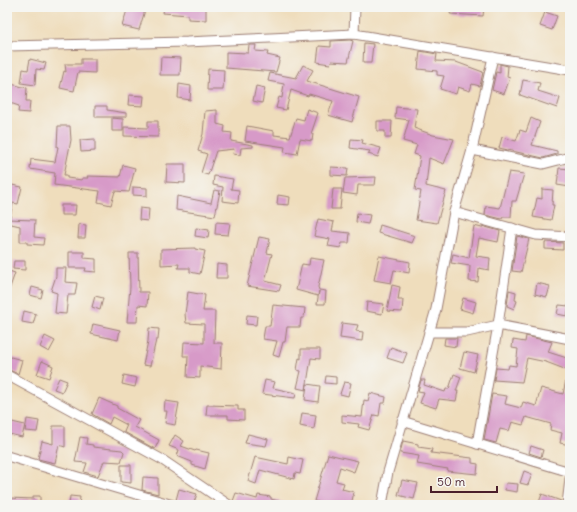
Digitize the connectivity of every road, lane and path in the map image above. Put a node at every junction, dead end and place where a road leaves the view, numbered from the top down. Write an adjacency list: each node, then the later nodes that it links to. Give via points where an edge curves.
1 (355, 7): 2 (street)
2 (354, 34): 3 (street, via 187,42); 4 (street)
3 (7, 46)
4 (493, 57): 5 (street); 6 (street)
5 (570, 70)
6 (472, 150): 7 (street, via 543,164); 8 (street)
7 (570, 157)
8 (454, 212): 9 (street); 12 (street, via 436,309)
9 (512, 228): 10 (street, via 536,235); 11 (street)
10 (570, 237)
11 (498, 325): 12 (street, via 467,332); 13 (street); 16 (street)
12 (429, 332): 15 (street)
13 (570, 339)
14 (7, 375): 21 (street, via 161,459)
15 (402, 421): 16 (street); 22 (street)
16 (477, 444): 18 (street)
17 (7, 456): 20 (street)
18 (570, 472)
19 (570, 479): 23 (street)
20 (173, 505)
21 (230, 505)
22 (382, 505)
23 (567, 505)

